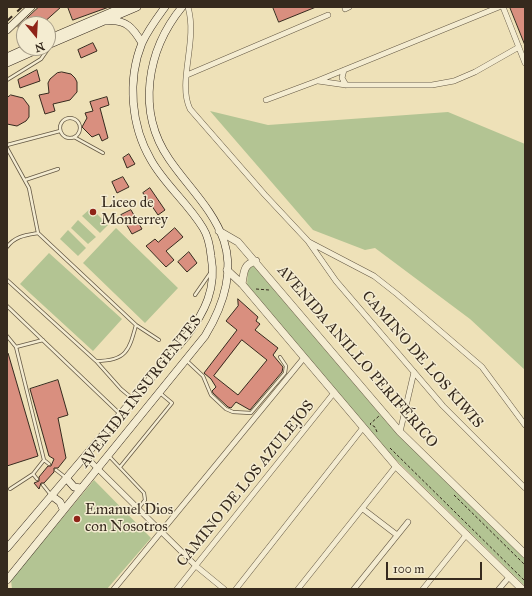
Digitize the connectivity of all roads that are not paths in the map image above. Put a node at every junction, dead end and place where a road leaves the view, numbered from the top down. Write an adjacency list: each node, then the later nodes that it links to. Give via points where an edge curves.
1 (31, 7): 11 (main road)
2 (123, 7): 12 (main road)
3 (137, 7): 10 (main road)
4 (165, 7): 14 (main road, AVENIDA INSURGENTES)
5 (182, 7): 32 (main road, AVENIDA INSURGENTES, via 163,33 154,57 149,88 151,114 156,137 210,212)
6 (188, 7): 21 (street, CAMINO DE LOS KIWIS, via 192,34)
7 (499, 7): 20 (street)
8 (502, 7): 15 (street)
9 (328, 15): 21 (street)
10 (101, 21): 13 (main road); 14 (main road, via 115,20 128,24)
11 (7, 30)
12 (56, 39)
13 (56, 40)
14 (142, 43): 37 (main road, AVENIDA INSURGENTES, via 134,86 134,109 140,135 159,172 203,228 209,243)
15 (519, 47): 19 (street); 24 (street, via 475,72 446,83)
16 (23, 56): 18 (main road)
17 (43, 56): 22 (lane)
18 (7, 63)
19 (525, 63)
20 (344, 70): 23 (street); 24 (street, via 342,78)
21 (187, 75): 34 (street, CAMINO DE LOS KIWIS, via 185,92 190,109)
22 (7, 80)
23 (317, 81): 24 (street); 25 (street)
24 (346, 85)
25 (266, 100)
26 (60, 131): 27 (lane, via 64,136); 27 (lane, via 60,125 64,120 74,118 80,129); 28 (lane)
27 (74, 137): 29 (lane)
28 (7, 147): 31 (lane)
29 (103, 153)
30 (58, 169): 31 (lane)
31 (25, 180): 33 (lane, via 32,197)
32 (219, 231): 36 (main road, AVENIDA ANILLO PERIFÉRICO, via 234,238); 38 (main road, AVENIDA INSURGENTES, via 226,251)
33 (38, 233): 35 (lane, via 20,236); 43 (lane)
34 (308, 241): 52 (street, CAMINO DE LOS KIWIS, via 336,281); 57 (street, CAMINO DE LOS KIWIS, via 367,272 392,290 482,367)
35 (7, 247)
36 (256, 261): 40 (main road, via 245,268); 59 (main road, AVENIDA ANILLO PERIFÉRICO)
37 (213, 269): 41 (lane); 55 (main road, AVENIDA INSURGENTES, via 208,302 200,318)
38 (227, 270): 40 (main road); 49 (main road, AVENIDA INSURGENTES, via 227,285 221,306 205,336)
39 (7, 280): 51 (lane)
40 (242, 284): 50 (main road)
41 (196, 295)
42 (7, 306): 45 (lane)
43 (136, 325): 46 (lane); 51 (lane, via 132,343 123,355 111,360)
44 (7, 336): 47 (lane)
45 (43, 340): 47 (lane); 56 (lane)
46 (160, 340)
47 (16, 347): 62 (lane)
48 (280, 357): 49 (lane, via 286,366 285,372 251,413 226,409 211,394 203,376)
49 (185, 359): 53 (main road, AVENIDA INSURGENTES)
50 (304, 359): 54 (main road); 80 (street)
51 (96, 361): 55 (lane)
52 (414, 372): 59 (street); 73 (street, CAMINO DE LOS KIWIS, via 475,439)
53 (160, 393): 60 (main road, AVENIDA INSURGENTES); 65 (lane, via 172,403)
54 (333, 394): 58 (main road); 85 (street, CAMINO DE LOS AZULEJOS)
55 (134, 400): 56 (main road, AVENIDA INSURGENTES)
56 (120, 414): 61 (main road, AVENIDA INSURGENTES)
57 (523, 423)
58 (362, 429): 64 (main road); 91 (street)
59 (400, 432): 84 (main road, AVENIDA ANILLO PERIFÉRICO)
60 (108, 455): 65 (lane); 66 (main road, AVENIDA INSURGENTES)
61 (85, 456): 66 (street); 70 (main road, AVENIDA INSURGENTES)
62 (44, 460): 63 (lane); 68 (lane)
63 (49, 464)
64 (396, 466): 77 (street); 81 (main road)
65 (120, 467): 76 (lane, via 146,496)
66 (97, 468): 72 (main road, AVENIDA INSURGENTES); 76 (street)
67 (56, 470): 70 (lane)
68 (33, 474): 69 (lane); 74 (lane)
69 (37, 479)
70 (67, 479): 72 (main road, via 74,487); 75 (main road, AVENIDA INSURGENTES)
71 (43, 485): 75 (lane)
72 (81, 488): 78 (main road, AVENIDA INSURGENTES)
73 (525, 488)
74 (10, 489)
75 (52, 496): 78 (main road, via 60,502); 83 (main road, AVENIDA INSURGENTES)
76 (138, 509): 80 (street)
77 (363, 509): 82 (street); 92 (street)
78 (63, 510): 87 (main road, AVENIDA INSURGENTES)
79 (408, 522): 82 (street)
80 (161, 532): 85 (street); 88 (street)
81 (467, 534): 86 (main road); 94 (street)
82 (397, 535): 93 (street)
83 (7, 548)
84 (525, 554)
85 (196, 566): 89 (street, CAMINO DE LOS AZULEJOS); 90 (street)
86 (510, 576): 95 (street); 96 (main road)
87 (7, 580)
88 (114, 589)
89 (177, 589)
90 (224, 589)
91 (236, 589)
92 (298, 589)
93 (354, 589)
94 (423, 589)
95 (499, 589)
96 (522, 589)

